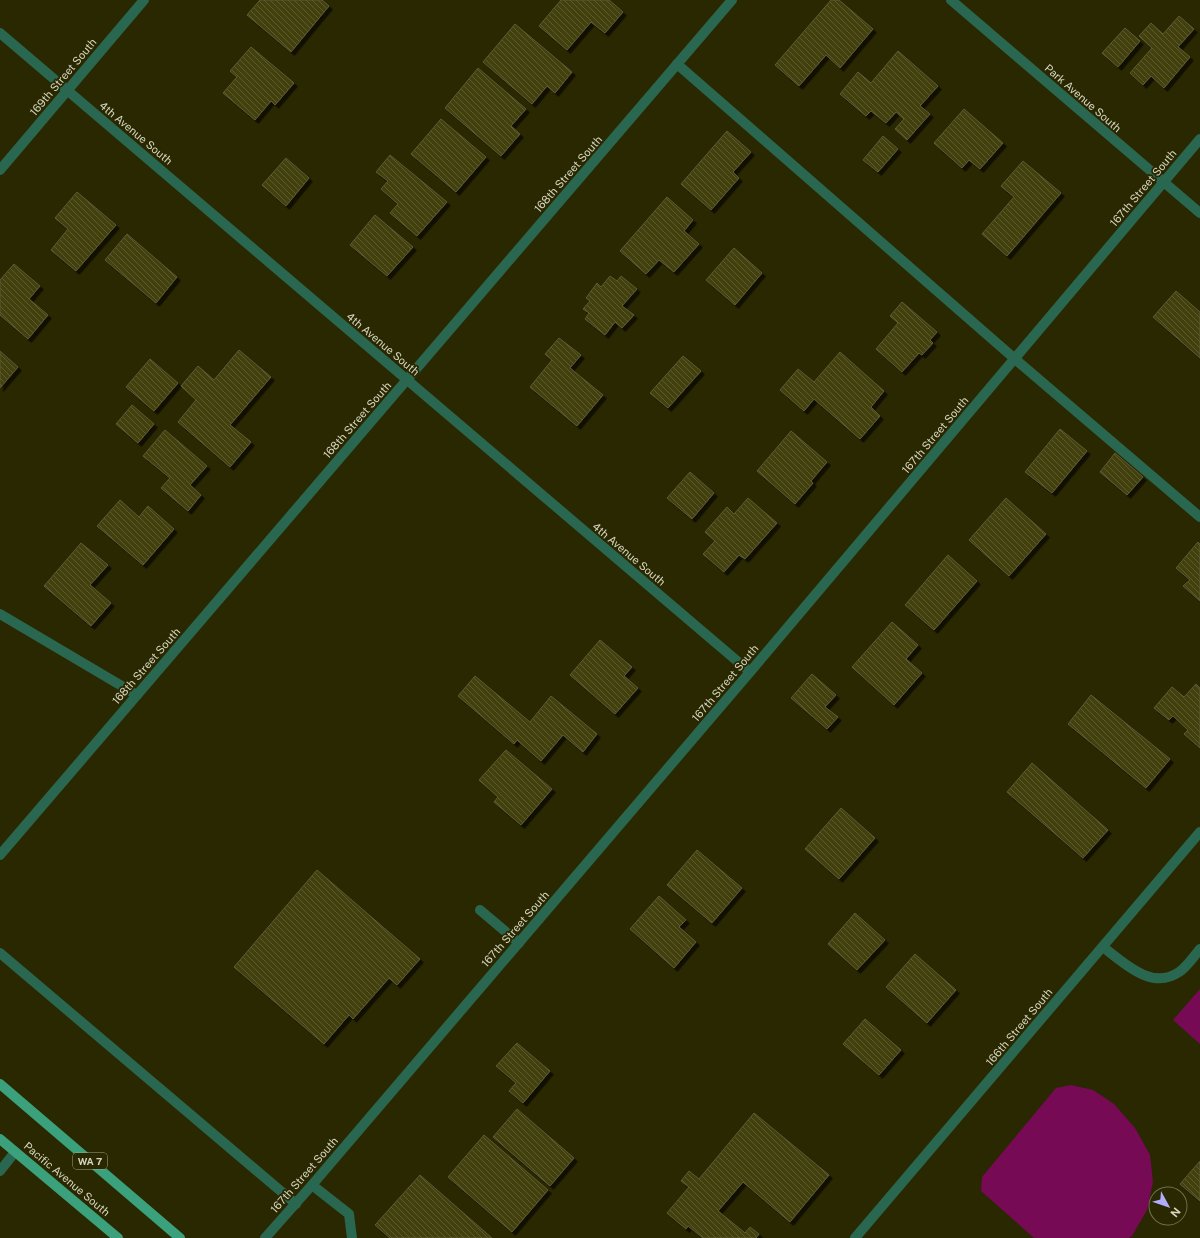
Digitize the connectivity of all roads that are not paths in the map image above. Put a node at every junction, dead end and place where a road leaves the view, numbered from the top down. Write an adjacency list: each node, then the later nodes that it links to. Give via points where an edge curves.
1 (144, 0): 6 (street, 169th Street South)
2 (732, 0): 5 (street, 168th Street South)
3 (951, 0): 9 (street, Park Avenue South)
4 (0, 33): 6 (street, 4th Avenue South)
5 (677, 64): 11 (street); 12 (street, 168th Street South)
6 (68, 91): 8 (street, 169th Street South); 12 (street, 4th Avenue South)
7 (1200, 140): 9 (street, 167th Street South)
8 (0, 170)
9 (1164, 182): 10 (street, Park Avenue South); 11 (street, 167th Street South)
10 (1200, 213)
11 (1015, 359): 13 (street); 15 (street, 167th Street South)
12 (407, 380): 15 (street, 4th Avenue South); 16 (street, 168th Street South)
13 (1200, 517)
14 (0, 614): 16 (street)
15 (750, 672): 20 (street, 167th Street South)
16 (137, 696): 18 (street, 168th Street South)
17 (1200, 832): 21 (street, 166th Street South)
18 (0, 856)
19 (480, 910): 20 (street)
20 (519, 943): 28 (street, 167th Street South)
21 (1103, 947): 22 (street, via 1134,970 1159,978 1170,977 1181,971); 34 (street, 166th Street South)
22 (1200, 949)
23 (0, 953): 29 (street)
24 (0, 1084): 31 (main road, WA 7)
25 (0, 1139): 26 (main road, Pacific Avenue South)
26 (15, 1152): 27 (street); 30 (main road, Pacific Avenue South)
27 (0, 1171)
28 (312, 1185): 29 (street, 167th Street South); 33 (street, via 349,1214)
29 (296, 1204): 32 (street, 167th Street South)
30 (118, 1238)
31 (180, 1238)
32 (265, 1238)
33 (352, 1238)
34 (855, 1238)

